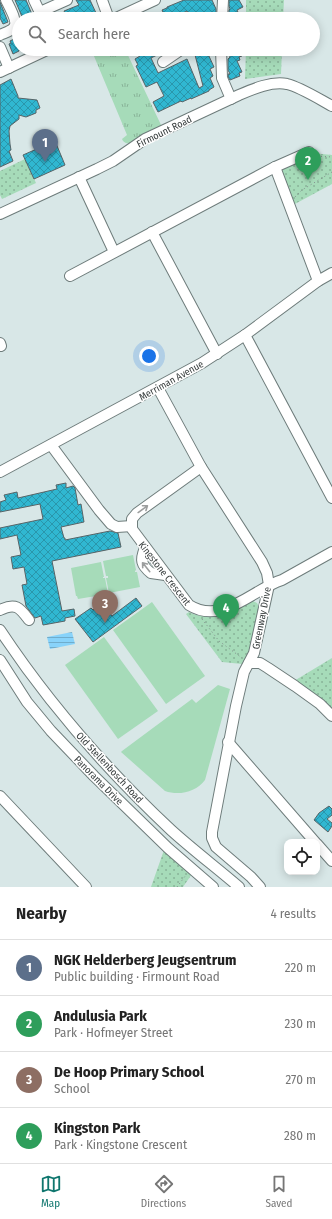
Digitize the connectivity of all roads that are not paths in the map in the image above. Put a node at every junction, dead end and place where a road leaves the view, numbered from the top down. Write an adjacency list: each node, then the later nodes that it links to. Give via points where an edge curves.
1 (6, 0): 12 (street)
2 (34, 0): 7 (street)
3 (67, 0): 8 (street)
4 (102, 0): 9 (street)
5 (155, 0): 10 (street)
6 (223, 0): 11 (street)
7 (40, 12)
8 (46, 12)
9 (106, 12)
10 (129, 12)
11 (222, 12)
12 (12, 13)
13 (12, 29): 14 (street)
14 (0, 35)
15 (0, 47): 20 (street)
16 (34, 56): 20 (street)
17 (172, 56): 19 (street)
18 (221, 56): 21 (street, via 222,78)
19 (163, 62)
20 (5, 70)
21 (231, 99): 22 (street, Firmount Road, via 246,91 282,83); 25 (street, Firmount Road, via 145,139 112,161)
22 (332, 106)
23 (309, 152): 24 (street)
24 (275, 167): 27 (street); 31 (street)
25 (80, 177): 26 (street, Firmount Road); 28 (street)
26 (0, 214)
27 (152, 232): 28 (street); 33 (street)
28 (114, 252): 30 (street)
29 (332, 273): 31 (street, Merriman Avenue)
30 (70, 276)
31 (318, 281): 32 (street, Merriman Avenue)
32 (244, 335): 33 (street, Merriman Avenue); 38 (street)
33 (216, 354): 34 (street, Merriman Avenue)
34 (158, 388): 35 (street, Merriman Avenue); 36 (street, Greenway Drive)
35 (52, 445): 37 (street, Merriman Avenue); 39 (street, via 111,524)
36 (201, 468): 39 (street, one-way to 36, via 132,519 137,513); 41 (street, Greenway Drive, via 262,562)
37 (0, 472)
38 (332, 498)
39 (132, 526): 41 (street, Kingstone Crescent, one-way to 39, via 222,610 206,612 194,609 140,545)
40 (332, 552): 41 (street, Kingstone Crescent)
41 (269, 585): 46 (street, Greenway Drive, via 254,653)
42 (0, 610): 43 (street, via 15,606)
43 (29, 620)
44 (0, 630): 55 (street, Old Stellenbosch Road, via 40,687 120,779 172,831)
45 (0, 660): 54 (street, Panorama Drive, via 27,702 51,731 168,848)
46 (249, 663): 47 (street, via 260,663 268,668 320,704); 48 (street, Greenway Drive, via 242,679)
47 (332, 716)
48 (228, 742): 50 (street); 56 (street, Greenway Drive, via 212,838 216,847)
49 (0, 796): 53 (street)
50 (313, 839)
51 (320, 848): 52 (street)
52 (332, 861)
53 (86, 887)
54 (213, 887)
55 (239, 887)
56 (260, 887)

